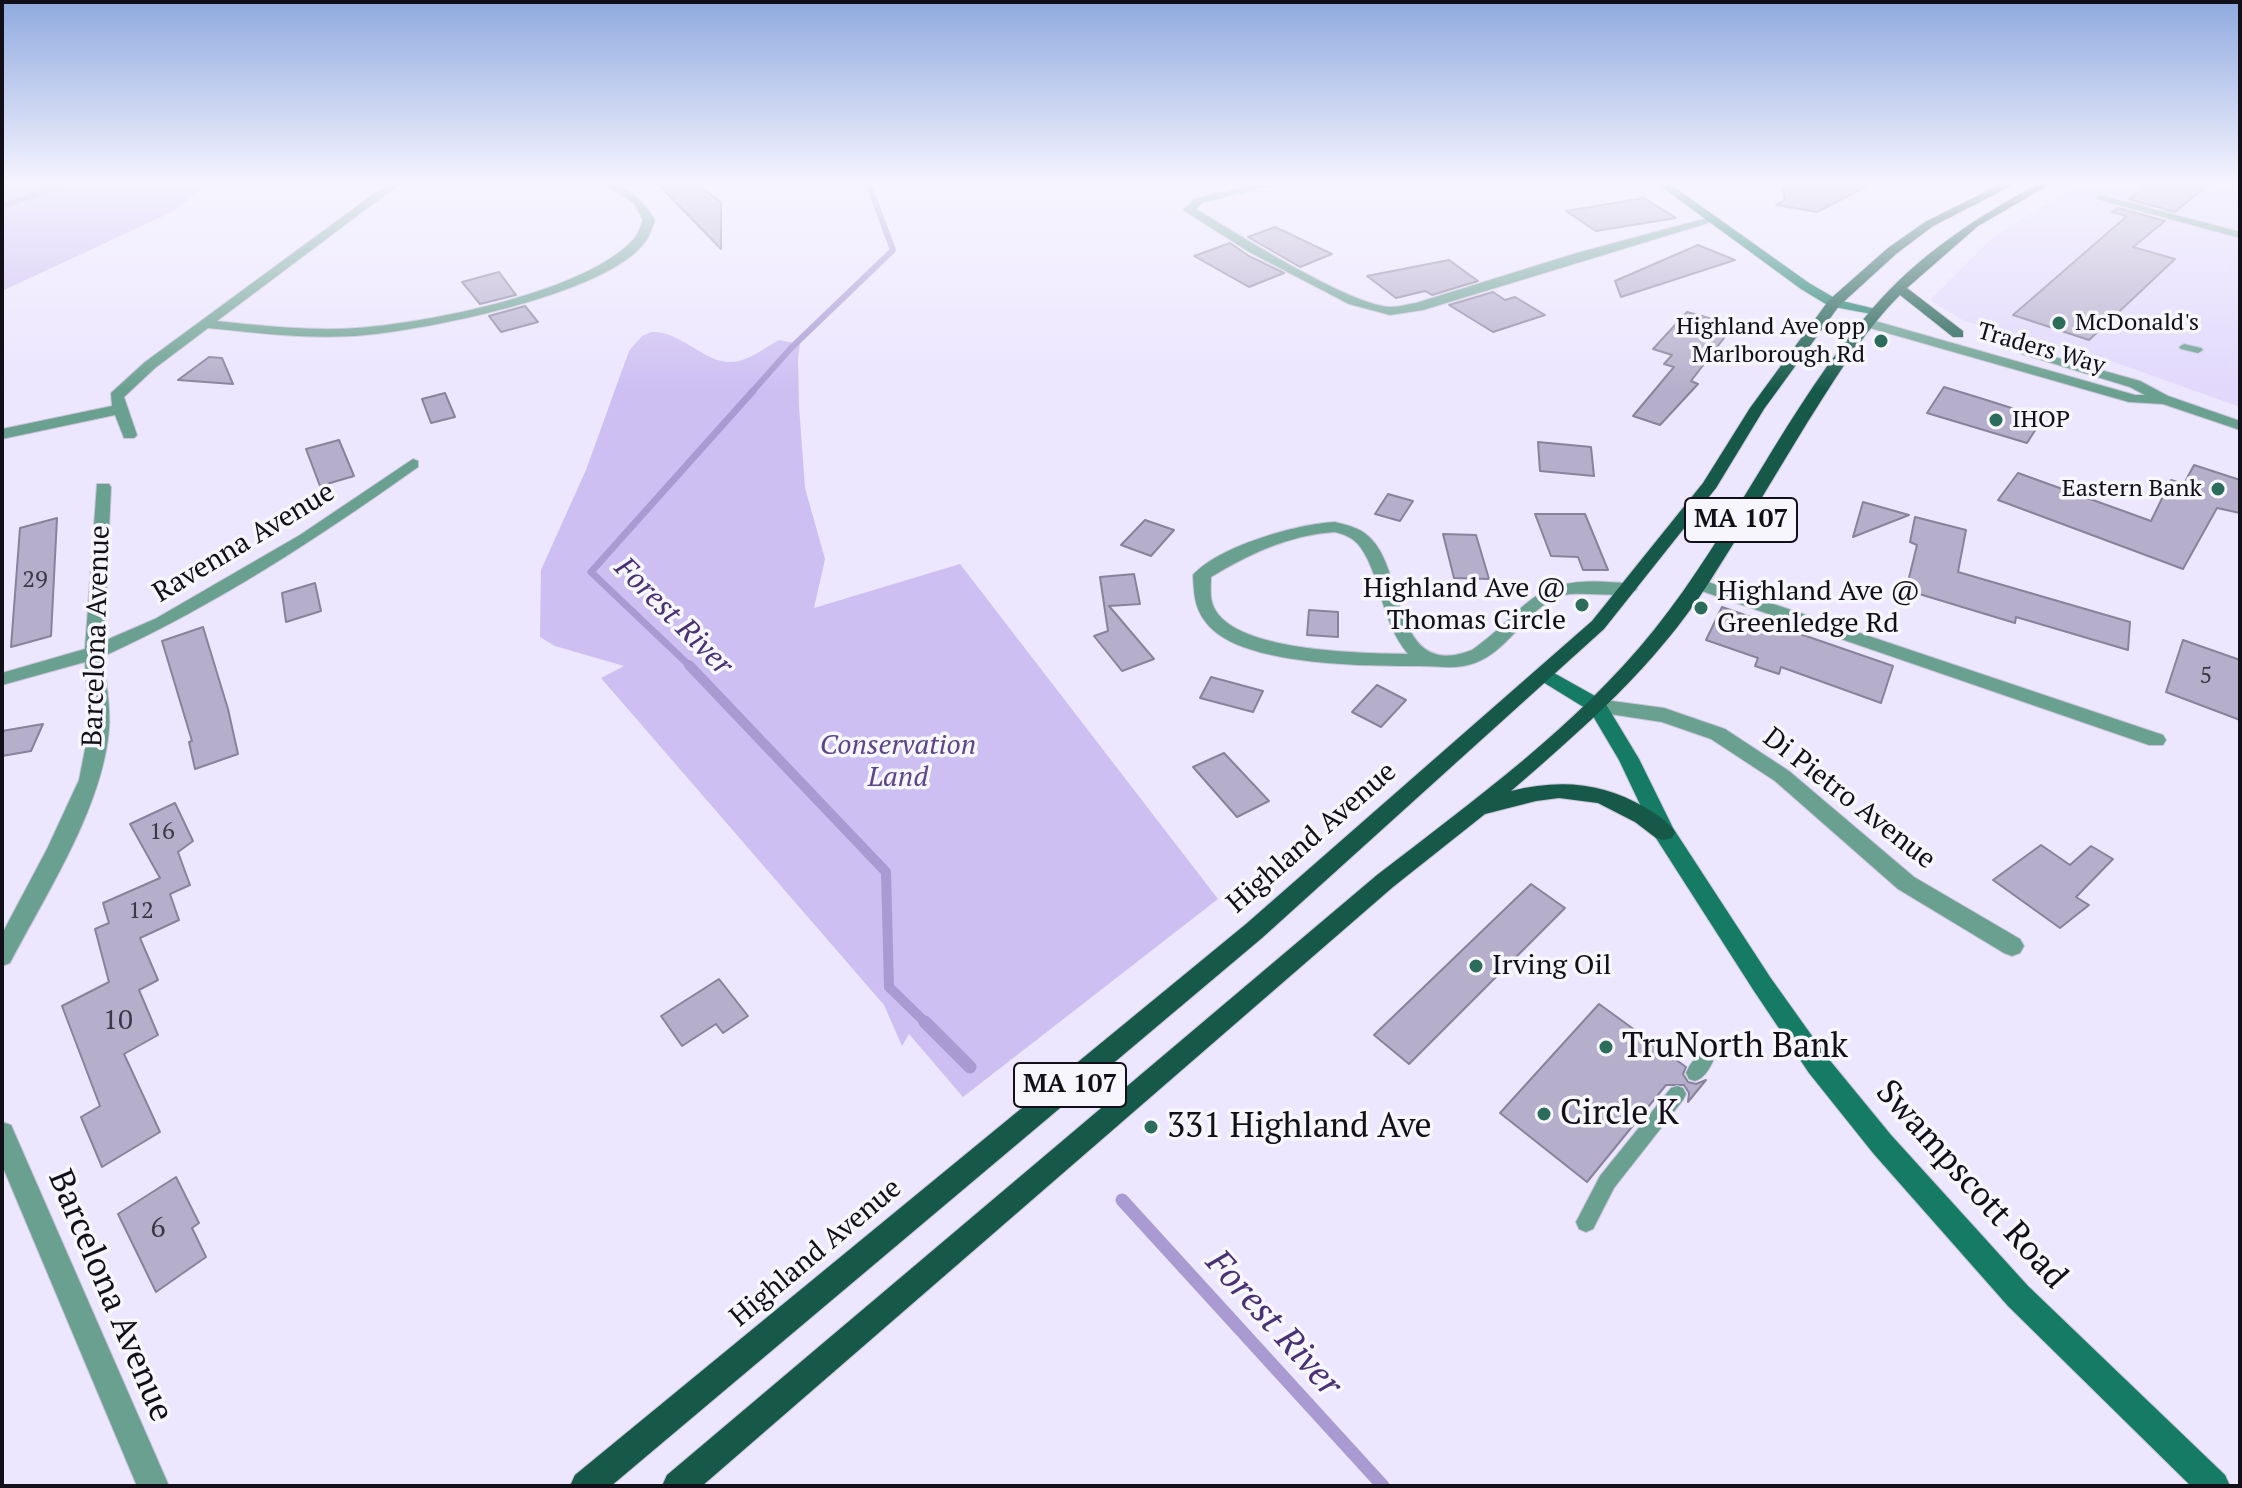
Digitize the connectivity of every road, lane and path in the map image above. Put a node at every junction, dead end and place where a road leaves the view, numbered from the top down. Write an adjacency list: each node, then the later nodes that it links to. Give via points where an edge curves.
1 (302, 251): 11 (street)
2 (626, 251): 11 (street, via 561,285 424,323 296,333)
3 (1258, 251): 4 (street, via 1354,301 1390,311)
4 (1598, 251)
5 (1757, 251): 9 (street, Traders Way)
6 (1893, 251): 9 (main road, Highland Avenue / MA 107)
7 (1941, 251): 8 (main road, MA 107)
8 (1900, 289): 10 (main road, MA 107); 12 (main road)
9 (1834, 303): 10 (street, Traders Way); 23 (main road, Highland Avenue / MA 107, via 1757,408 1710,485)
10 (1872, 317): 12 (street); 15 (street, Traders Way, via 2134,399); 22 (main road, MA 107)
11 (203, 324): 16 (street, via 116,396)
12 (1958, 334): 15 (street, via 2135,384)
13 (2184, 347): 14 (lane)
14 (2198, 350)
15 (2165, 400): 17 (street, Traders Way)
16 (120, 409): 18 (street); 19 (street)
17 (2240, 426)
18 (2, 434)
19 (129, 435)
20 (413, 464): 24 (street, Ravenna Avenue, via 238,581)
21 (103, 487): 24 (street, Barcelona Avenue)
22 (1699, 584): 28 (main road, MA 107); 29 (street)
23 (1628, 589): 25 (street, via 1553,592 1519,615 1481,655 1462,662); 26 (main road, Highland Avenue / MA 107)
24 (94, 653): 27 (street, Ravenna Avenue); 33 (street, Barcelona Avenue, via 99,729 89,780)
25 (1430, 660): 25 (street, via 1286,651 1232,635 1203,610 1202,575 1234,556 1303,530 1341,528 1368,545 1406,637)
26 (1545, 674): 28 (street, Swampscott Road); 38 (main road, Highland Avenue / MA 107, via 1254,931)
27 (2, 679)
28 (1597, 706): 30 (main road, MA 107); 31 (street, Swampscott Road); 32 (street, Di Pietro Avenue, via 1664,715 1718,734 1782,776 1906,883)
29 (2156, 740)
30 (1473, 812): 31 (main road, via 1521,794 1561,788 1599,793 1644,815); 39 (main road, MA 107, via 1385,881)
31 (1664, 832): 40 (street, Swampscott Road, via 1818,1065 1891,1155 2018,1296)
32 (2012, 946)
33 (2, 956)
34 (1677, 1094): 36 (lane, via 1607,1182)
35 (2, 1134): 37 (street, Barcelona Avenue)
36 (1586, 1222)
37 (153, 1486)
38 (586, 1486)
39 (678, 1486)
40 (2214, 1486)

